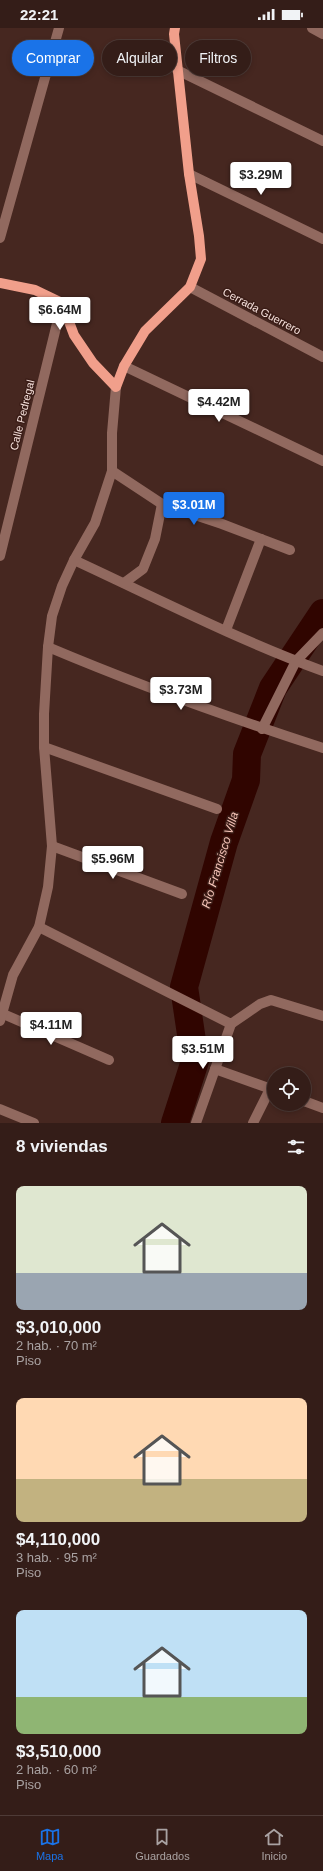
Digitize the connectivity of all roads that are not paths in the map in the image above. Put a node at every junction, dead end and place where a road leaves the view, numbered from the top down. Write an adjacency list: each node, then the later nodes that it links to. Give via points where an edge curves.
1 (59, 28): 9 (street)
2 (175, 28): 5 (main road)
3 (312, 28): 4 (street)
4 (323, 34)
5 (174, 40)
6 (177, 70): 7 (street); 8 (main road)
7 (323, 141)
8 (189, 174): 10 (street); 12 (main road, via 201,259)
9 (0, 238)
10 (323, 239)
11 (0, 282): 13 (main road, via 35,290)
12 (190, 287): 14 (street, Cerrada Guerrero); 15 (main road, via 145,331)
13 (62, 303): 16 (main road, via 74,335 93,363); 20 (street, Calle Pedregal)
14 (323, 357)
15 (124, 366): 16 (main road); 17 (street)
16 (116, 387): 18 (street)
17 (323, 461)
18 (112, 471): 19 (street); 24 (street, via 95,523)
19 (162, 504): 21 (street); 25 (street, via 155,538 143,569)
20 (2, 532): 23 (street, Calle Pedregal)
21 (261, 539): 22 (street); 26 (street)
22 (290, 550)
23 (0, 556)
24 (74, 560): 25 (street); 28 (street, via 52,616)
25 (124, 583): 26 (street)
26 (226, 630): 29 (street)
27 (323, 633): 29 (street)
28 (48, 647): 31 (street); 32 (street)
29 (296, 661): 30 (street); 31 (street)
30 (323, 671)
31 (262, 729): 33 (street)
32 (44, 747): 34 (street); 35 (street)
33 (323, 748)
34 (217, 809)
35 (52, 846): 36 (street); 37 (street, via 48,887)
36 (182, 894)
37 (39, 927): 39 (street, via 13,975); 40 (street)
38 (323, 1016): 40 (street, via 271,1000 260,1004)
39 (1, 1017): 41 (street)
40 (231, 1024): 42 (street)
41 (109, 1060)
42 (215, 1069): 43 (street); 49 (street)
43 (267, 1088)
44 (267, 1099): 50 (street)
45 (311, 1104): 46 (street)
46 (323, 1108)
47 (0, 1109): 48 (street)
48 (34, 1123)
49 (196, 1123)
50 (253, 1123)

